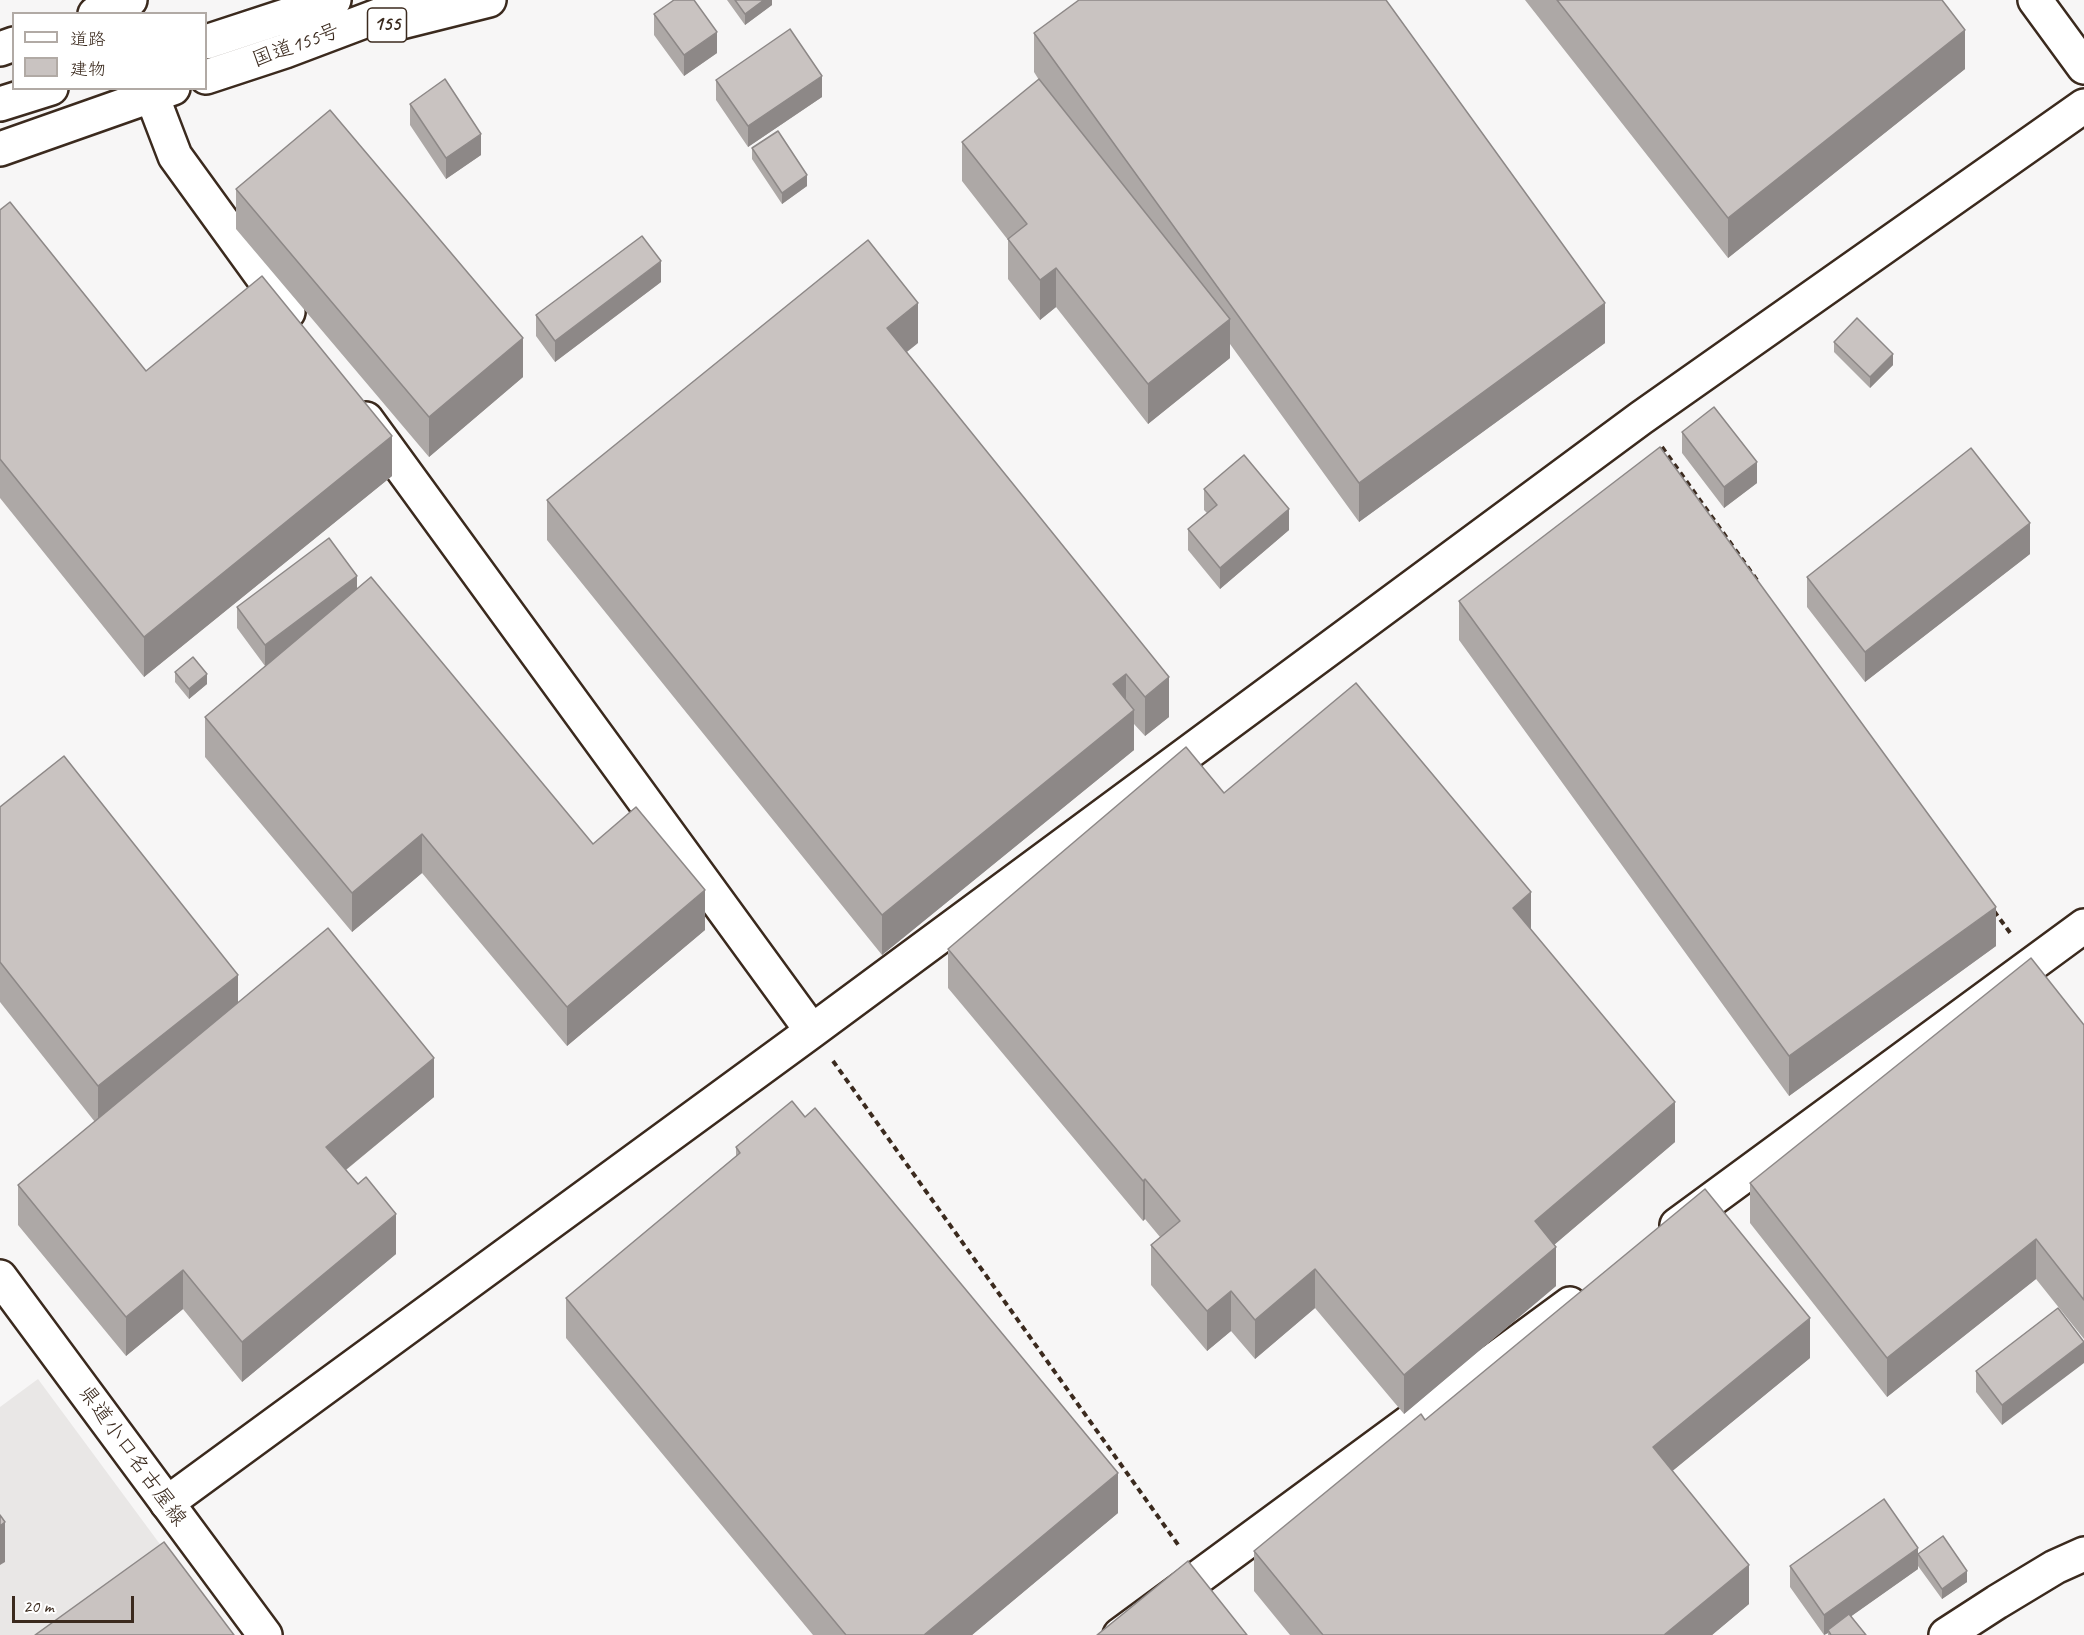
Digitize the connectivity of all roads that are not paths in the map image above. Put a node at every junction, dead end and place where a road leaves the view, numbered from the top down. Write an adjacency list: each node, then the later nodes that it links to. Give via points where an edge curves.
1 (130, 0): 6 (main road)
2 (334, 0): 7 (main road, 国道155号)
3 (420, 0): 8 (main road, 国道155号 / 155)
4 (489, 0): 8 (main road, 155)
5 (2036, 0): 9 (main road)
6 (100, 12)
7 (207, 42)
8 (285, 51): 10 (main road, 国道155号 / 155)
9 (2084, 67)
10 (207, 78)
11 (45, 90): 13 (main road)
12 (162, 92): 15 (main road); 16 (main road, via 175,156)
13 (0, 104)
14 (2084, 106): 19 (main road, via 1641,418)
15 (0, 149)
16 (308, 339)
17 (350, 396): 19 (main road)
18 (2084, 926): 20 (main road)
19 (812, 1031): 23 (main road)
20 (1650, 1245)
21 (0, 1277): 23 (main road, 県道小口名古屋線)
22 (1592, 1287): 26 (main road)
23 (167, 1503): 25 (main road, 県道小口名古屋線)
24 (2084, 1554): 27 (main road, via 2055,1567)
25 (265, 1635)
26 (1120, 1635)
27 (1947, 1635)

